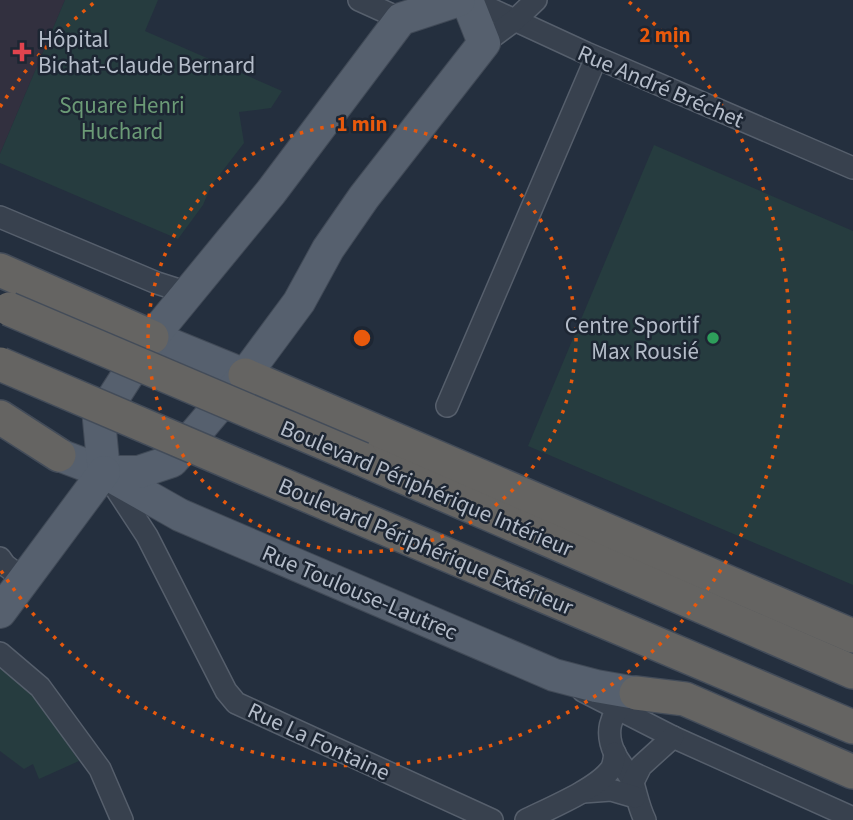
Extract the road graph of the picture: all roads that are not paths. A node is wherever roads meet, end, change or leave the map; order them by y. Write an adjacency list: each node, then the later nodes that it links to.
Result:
1 (359, 0): 5 (street)
2 (460, 0): 5 (main road)
3 (469, 0): 6 (street, Rue André Bréchet); 7 (main road)
4 (536, 0): 6 (street)
5 (401, 19): 12 (main road)
6 (515, 20): 7 (street); 8 (street, Rue André Bréchet)
7 (484, 43): 16 (main road)
8 (596, 58): 9 (street, Rue André Bréchet); 17 (street)
9 (853, 168)
10 (0, 217): 12 (street)
11 (0, 270): 14 (highway)
12 (187, 293): 14 (main road)
13 (0, 305): 27 (highway, Boulevard Périphérique Intérieur, bridge)
14 (152, 337): 16 (main road); 21 (main road)
15 (0, 365): 29 (highway, Boulevard Périphérique Extérieur, bridge)
16 (245, 375): 21 (main road); 25 (highway)
17 (447, 405)
18 (0, 417): 20 (highway)
19 (0, 433): 20 (street)
20 (59, 455): 21 (main road)
21 (104, 472): 23 (main road); 28 (main road, Rue Toulouse-Lautrec); 37 (street, Rue La Fontaine)
22 (0, 558): 23 (street)
23 (25, 580): 24 (main road)
24 (0, 612)
25 (853, 636)
26 (0, 653): 36 (street)
27 (853, 673)
28 (626, 701): 30 (street); 31 (street); 32 (highway)
29 (853, 727)
30 (673, 737): 33 (street); 35 (street)
31 (615, 753): 33 (street); 34 (street)
32 (853, 772)
33 (634, 789): 34 (street); 39 (street)
34 (581, 793): 38 (street)
35 (853, 818)
36 (122, 820)
37 (492, 820)
38 (526, 820)
39 (645, 820)

